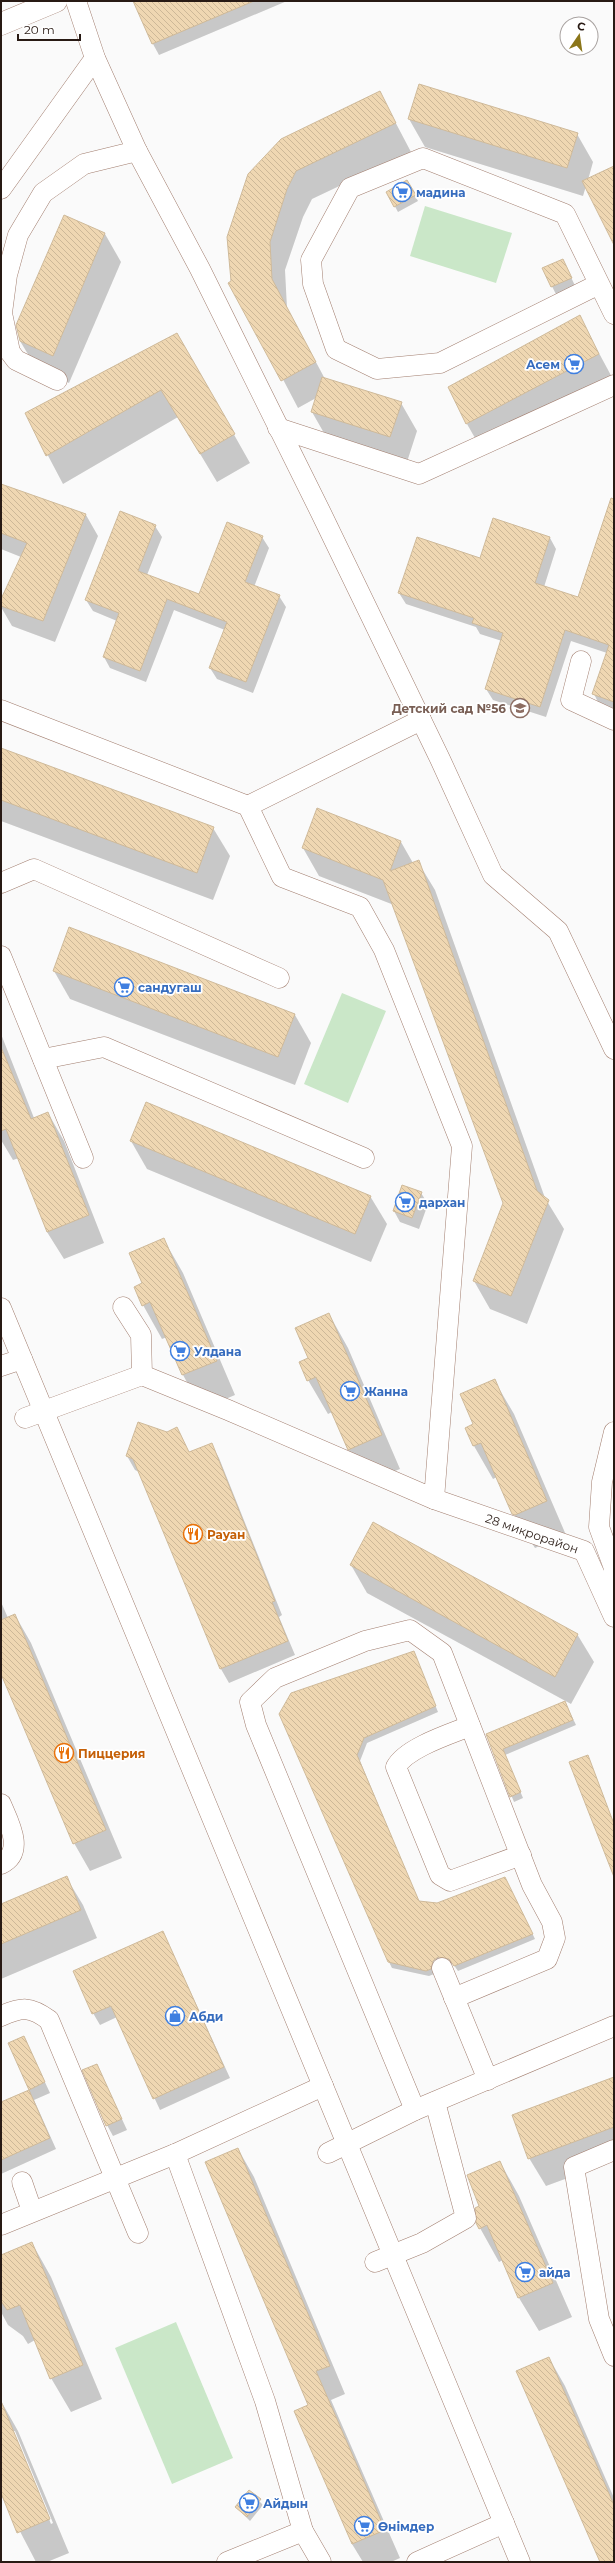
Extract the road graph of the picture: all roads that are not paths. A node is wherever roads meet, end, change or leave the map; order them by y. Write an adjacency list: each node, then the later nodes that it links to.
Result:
1 (56, 1): 3 (main road)
2 (76, 1): 4 (street)
3 (1, 24)
4 (95, 58): 5 (street); 6 (street)
5 (137, 151): 9 (street); 11 (street)
6 (1, 189)
7 (599, 284): 7 (street); 8 (street)
8 (614, 314)
9 (57, 380)
10 (614, 385): 11 (street)
11 (278, 428): 14 (street)
12 (581, 661): 15 (street)
13 (1, 710): 16 (street)
14 (421, 720): 16 (street); 20 (street)
15 (614, 720)
16 (248, 806): 32 (street)
17 (1, 883): 19 (street)
18 (1, 956): 21 (street)
19 (279, 978)
20 (614, 1049)
21 (43, 1059): 22 (street); 23 (street)
22 (83, 1158)
23 (364, 1158)
24 (123, 1306): 28 (street)
25 (1, 1308): 26 (street)
26 (22, 1359): 27 (street); 29 (street)
27 (1, 1366)
28 (142, 1375): 29 (street); 32 (street, 28 микрорайон)
29 (44, 1411): 30 (street); 43 (street)
30 (25, 1418)
31 (614, 1432): 33 (street)
32 (434, 1499): 33 (street, 28 микрорайон)
33 (612, 1613)
34 (470, 1726): 36 (street); 36 (street); 45 (street)
35 (1, 1804): 37 (street)
36 (521, 1855): 39 (street)
37 (1, 1864)
38 (442, 1968): 39 (street)
39 (454, 1998): 42 (street)
40 (1, 2016): 50 (street)
41 (614, 2026): 42 (street)
42 (488, 2080): 44 (street)
43 (323, 2086): 46 (street); 48 (street)
44 (435, 2102): 45 (street); 55 (street)
45 (415, 2110): 46 (street)
46 (348, 2145): 49 (street); 55 (street)
47 (614, 2150): 57 (street)
48 (175, 2154): 50 (street); 59 (street)
49 (328, 2154)
50 (115, 2178): 52 (street); 54 (street)
51 (22, 2182): 52 (street)
52 (32, 2211): 53 (street)
53 (1, 2225)
54 (138, 2233)
55 (393, 2254): 56 (street); 58 (street)
56 (375, 2262)
57 (614, 2356)
58 (504, 2523): 62 (street); 63 (street)
59 (303, 2531): 60 (street); 61 (street)
60 (228, 2562)
61 (321, 2562)
62 (417, 2562)
63 (520, 2562)

